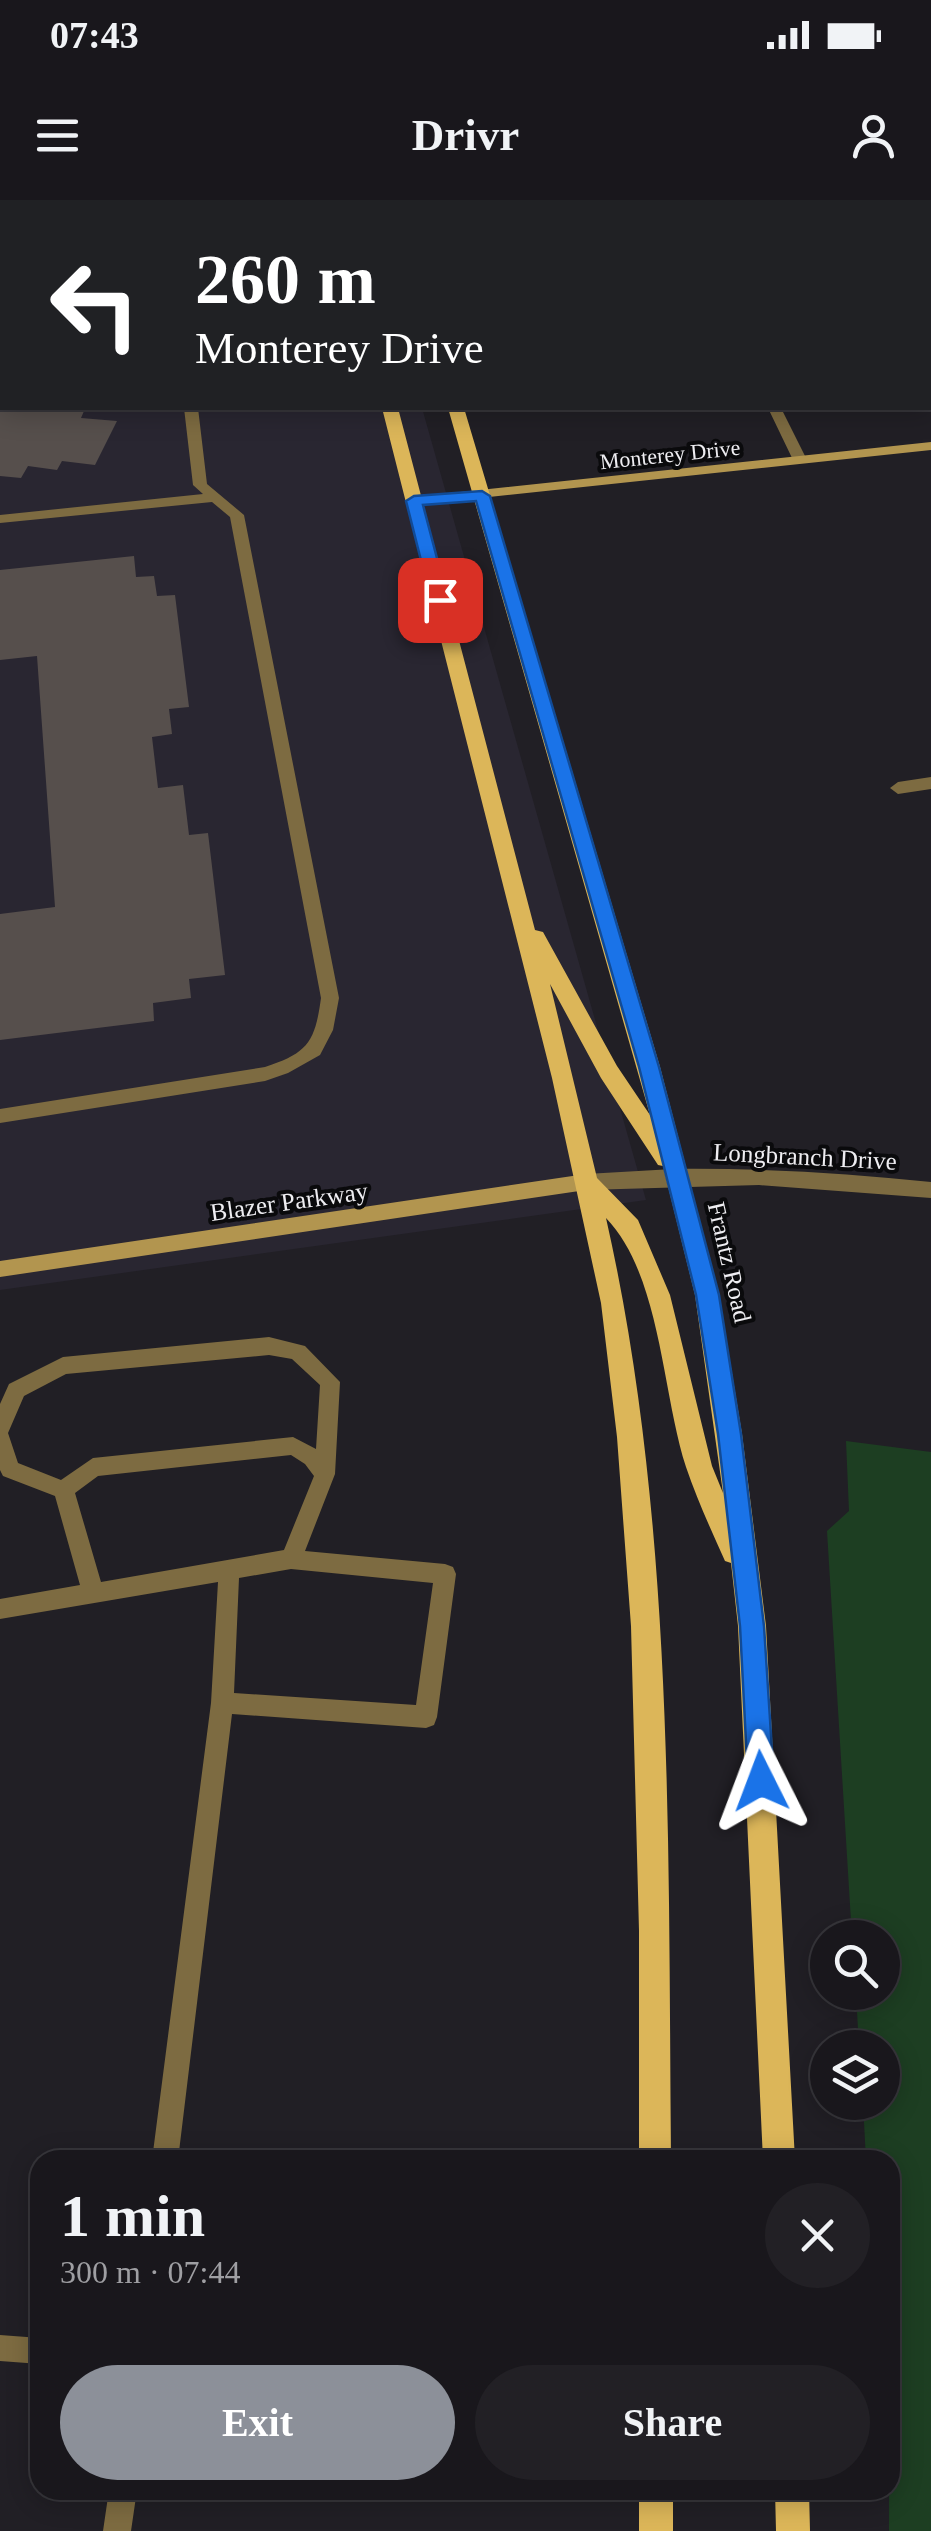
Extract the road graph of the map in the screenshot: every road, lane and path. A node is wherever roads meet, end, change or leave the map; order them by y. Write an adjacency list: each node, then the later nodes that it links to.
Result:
1 (152, 200): 2 (street)
2 (198, 200)
3 (191, 410): 10 (street)
4 (391, 410): 11 (main road)
5 (457, 410): 9 (main road, Frantz Road)
6 (775, 410): 8 (street)
7 (931, 446): 8 (street, Monterey Drive)
8 (800, 460): 9 (street, Monterey Drive)
9 (482, 496): 11 (street, Monterey Drive); 17 (main road, Frantz Road)
10 (216, 498): 12 (street); 16 (street)
11 (414, 501): 15 (main road)
12 (0, 519)
13 (931, 784): 14 (street)
14 (898, 788)
15 (518, 908): 17 (main road); 18 (main road)
16 (0, 1116)
17 (677, 1174): 18 (street, Longbranch Drive); 19 (street, Longbranch Drive); 27 (main road, Frantz Road)
18 (586, 1182): 20 (street, Blazer Parkway); 27 (main road); 32 (main road)
19 (931, 1190)
20 (0, 1270)
21 (0, 1428): 23 (street)
22 (0, 1439): 24 (street)
23 (325, 1474): 24 (street); 25 (street)
24 (64, 1490): 28 (street)
25 (291, 1559): 26 (street); 30 (street)
26 (230, 1570): 28 (street); 30 (street)
27 (746, 1584): 33 (main road, Frantz Road)
28 (93, 1593): 29 (street)
29 (0, 1610)
30 (222, 1703): 31 (street)
31 (166, 2150)
32 (655, 2150)
33 (779, 2150)
34 (0, 2348): 35 (street)
35 (30, 2350)
36 (122, 2500): 39 (street)
37 (656, 2500): 40 (main road)
38 (792, 2500): 41 (main road)
39 (117, 2531)
40 (656, 2531)
41 (793, 2531)

